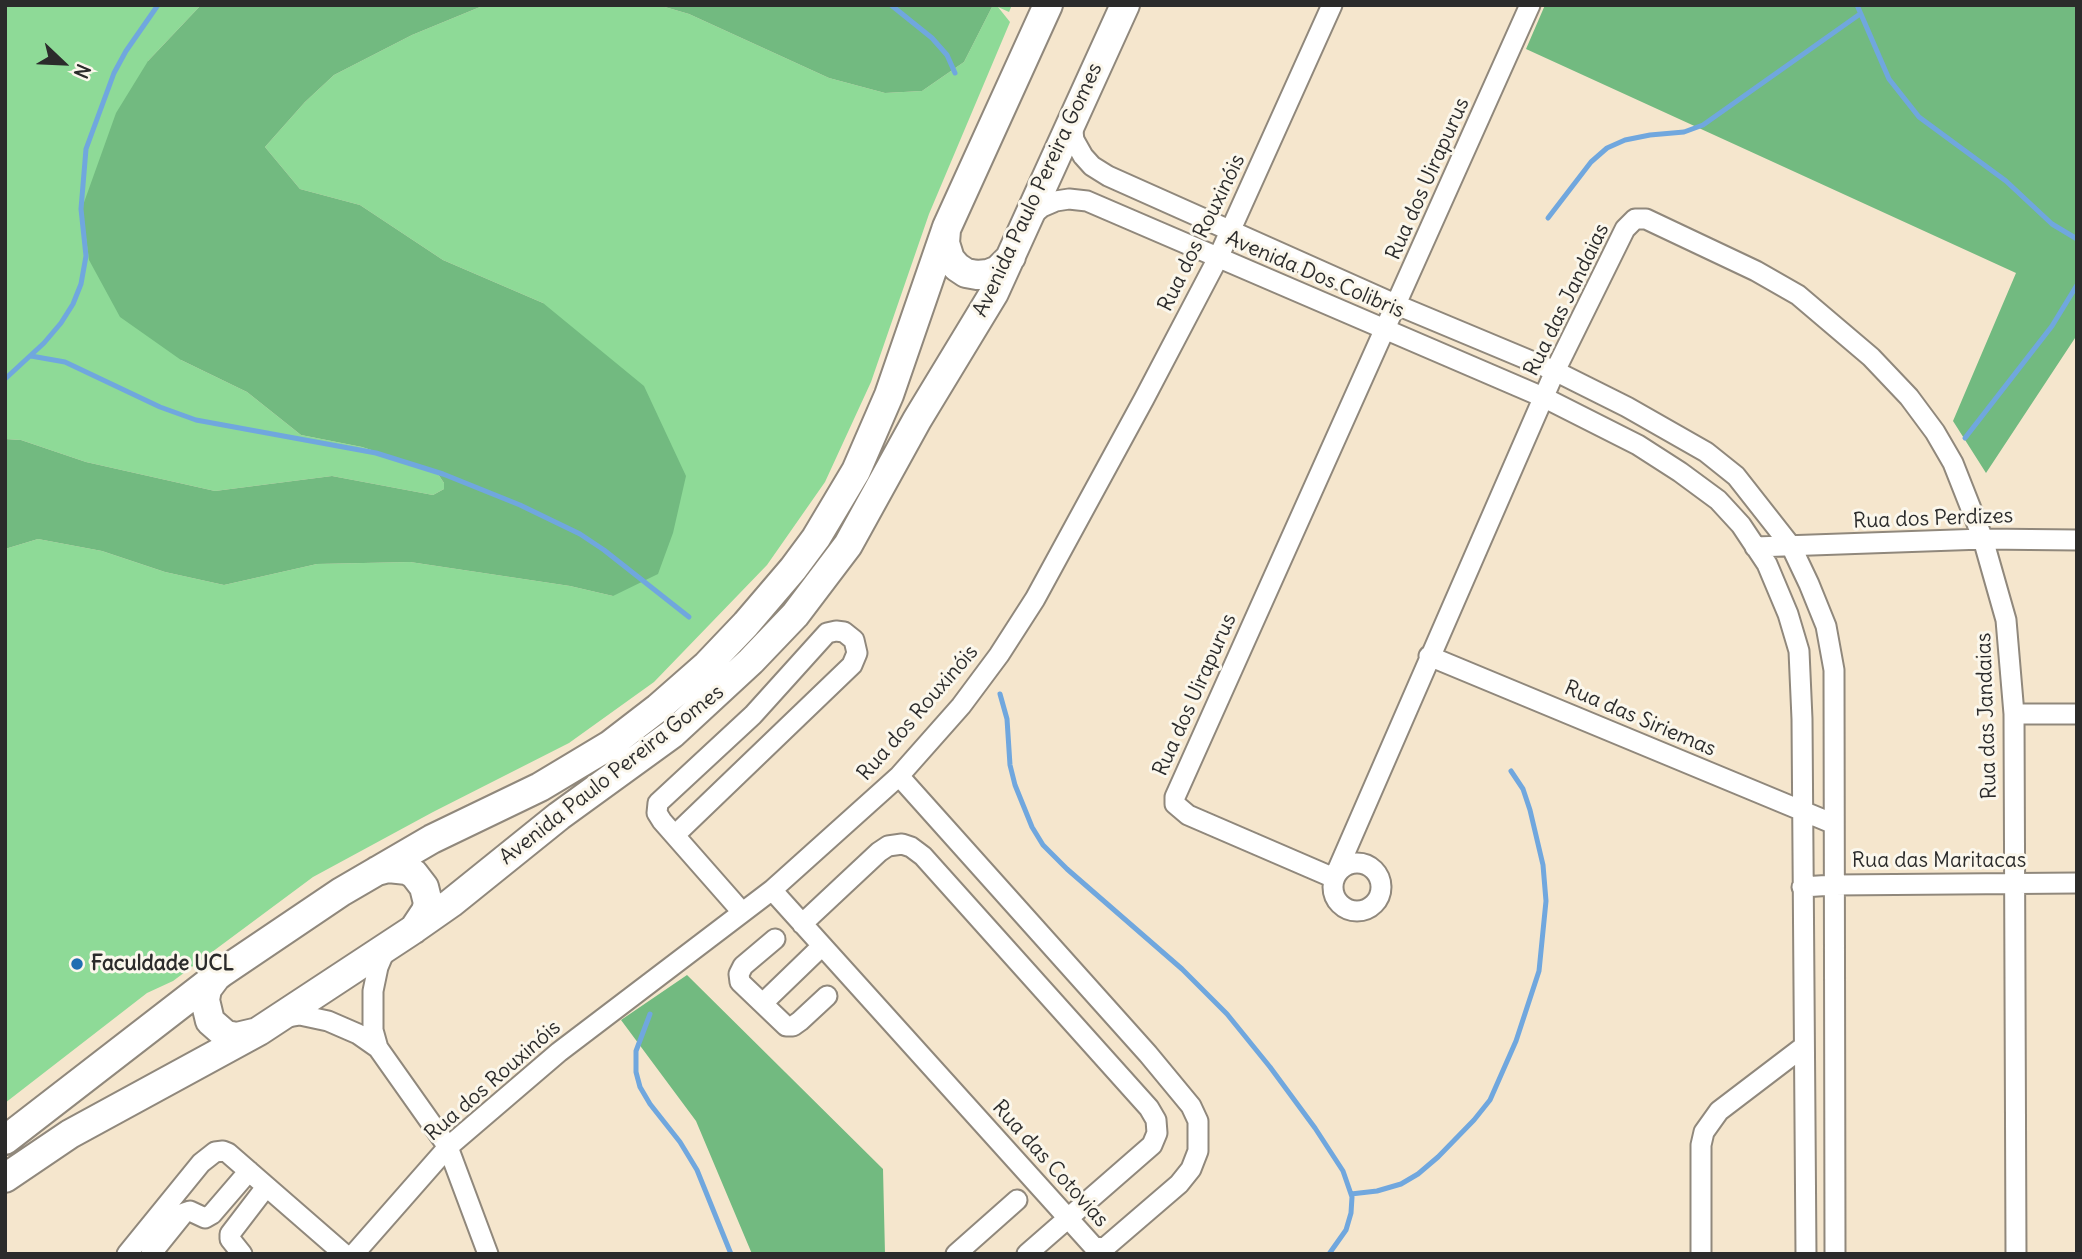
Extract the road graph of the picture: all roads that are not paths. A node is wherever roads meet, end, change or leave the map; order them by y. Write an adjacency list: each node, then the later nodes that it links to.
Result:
1 (1048, 5): 7 (main road, Avenida Paulo Pereira Gomes)
2 (1125, 5): 5 (main road, Avenida Paulo Pereira Gomes)
3 (1332, 5): 8 (street, Rua dos Rouxinóis)
4 (1530, 5): 11 (street, Rua dos Uirapurus)
5 (1072, 123): 6 (main road, Avenida Paulo Pereira Gomes); 8 (street, Avenida Dos Colibris)
6 (1029, 217): 9 (main road, Avenida Paulo Pereira Gomes); 10 (street, Avenida Dos Colibris)
7 (947, 227): 9 (main road); 26 (main road, Avenida Paulo Pereira Gomes)
8 (1230, 230): 10 (street, Rua dos Rouxinóis); 11 (street, Avenida Dos Colibris)
9 (1012, 255): 34 (main road, Avenida Paulo Pereira Gomes)
10 (1218, 258): 12 (street, Avenida Dos Colibris); 22 (street, Rua dos Rouxinóis)
11 (1397, 305): 12 (street, Rua dos Uirapurus); 13 (street, Avenida Dos Colibris)
12 (1385, 330): 14 (street, Avenida Dos Colibris); 19 (street, Rua dos Uirapurus)
13 (1555, 371): 14 (street, Rua das Jandaias); 15 (street, Rua das Jandaias); 17 (street, Avenida Dos Colibris)
14 (1545, 398): 18 (street, Avenida Dos Colibris); 19 (street, Rua dos Uirapurus)
15 (1983, 539): 16 (street, Rua dos Perdizes); 17 (street, Rua dos Perdizes); 20 (street, Rua das Jandaias)
16 (2077, 540)
17 (1790, 546): 18 (street, Rua dos Perdizes); 24 (street, Avenida Dos Colibris)
18 (1755, 547): 23 (street, Avenida Dos Colibris)
19 (1429, 656): 23 (street, Rua das Siriemas)
20 (2014, 714): 21 (street); 28 (street, Rua das Jandaias)
21 (2077, 714)
22 (899, 776): 31 (street, Rua dos Rouxinóis); 50 (street, Rua das Cotovias)
23 (1802, 811): 24 (street, Rua das Siriemas); 30 (street, Avenida Dos Colibris)
24 (1834, 824): 29 (street, Avenida Dos Colibris)
25 (675, 835): 25 (street); 32 (street)
26 (377, 871): 34 (main road); 38 (main road, Avenida Paulo Pereira Gomes)
27 (2077, 883): 28 (street, Rua das Maritacas)
28 (2013, 884): 29 (street, Rua das Maritacas); 62 (street, Rua das Jandaias)
29 (1834, 885): 30 (street, Rua das Maritacas); 61 (street, Avenida Dos Colibris)
30 (1802, 887): 42 (street, Avenida Dos Colibris)
31 (772, 890): 32 (street, Rua dos Rouxinóis); 33 (street, Rua das Cotovias)
32 (742, 912): 45 (street, Rua dos Rouxinóis)
33 (802, 924): 36 (street, Rua das Cotovias); 50 (street)
34 (411, 932): 37 (main road, Avenida Paulo Pereira Gomes)
35 (775, 939): 40 (street)
36 (822, 946): 40 (street); 50 (street, Rua das Cotovias)
37 (386, 948): 41 (main road, Avenida Paulo Pereira Gomes); 43 (street)
38 (221, 973): 41 (main road); 44 (main road, Avenida Paulo Pereira Gomes)
39 (827, 996): 40 (street)
40 (763, 1003)
41 (270, 1025): 43 (street); 47 (main road, Avenida Paulo Pereira Gomes)
42 (1803, 1047): 59 (street); 60 (street, Avenida Dos Colibris)
43 (377, 1048): 45 (street)
44 (5, 1140)
45 (448, 1147): 55 (street, Rua dos Rouxinóis); 56 (street)
46 (248, 1171): 48 (street); 51 (street); 52 (street)
47 (5, 1178)
48 (266, 1187): 53 (street); 54 (street)
49 (1017, 1200): 57 (street)
50 (1067, 1218): 58 (street)
51 (127, 1254)
52 (151, 1254)
53 (242, 1254)
54 (344, 1254)
55 (354, 1254)
56 (488, 1254)
57 (956, 1254)
58 (1027, 1254)
59 (1701, 1254)
60 (1806, 1254)
61 (1835, 1254)
62 (2015, 1254)

